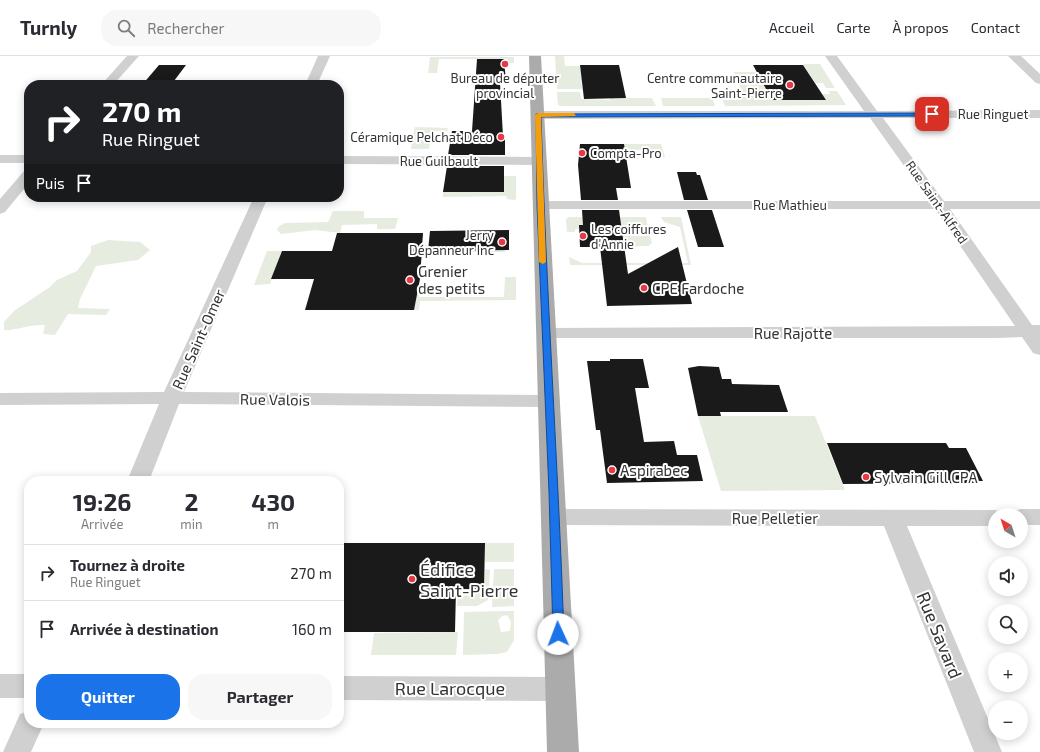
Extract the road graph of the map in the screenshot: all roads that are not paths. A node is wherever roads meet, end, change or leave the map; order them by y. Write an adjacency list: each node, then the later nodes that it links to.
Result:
1 (133, 56): 6 (street)
2 (324, 56): 7 (street)
3 (535, 56): 11 (main road)
4 (830, 56): 9 (street, Rue Saint-Alfred)
5 (1014, 56): 8 (street)
6 (111, 80)
7 (313, 80)
8 (1040, 80)
9 (874, 114): 10 (street, Rue Ringuet); 11 (street, Rue Ringuet); 20 (street, Rue Saint-Alfred)
10 (1040, 114)
11 (538, 115): 15 (main road)
12 (0, 159): 13 (street)
13 (24, 159)
14 (344, 160): 15 (street, Rue Guilbault)
15 (540, 160): 18 (main road)
16 (24, 180): 21 (street)
17 (259, 202): 25 (street, Rue Saint-Omer)
18 (540, 205): 20 (street, Rue Mathieu); 23 (main road)
19 (1040, 205): 20 (street, Rue Mathieu)
20 (940, 206): 22 (street, Rue Saint-Alfred)
21 (0, 209)
22 (1034, 331): 23 (street, Rue Rajotte); 24 (street, Rue Saint-Alfred)
23 (546, 333): 27 (main road)
24 (1040, 349)
25 (173, 398): 26 (street, Rue Valois); 27 (street, Rue Valois); 28 (street, Rue Saint-Omer)
26 (0, 399)
27 (550, 401): 30 (main road)
28 (140, 476)
29 (1040, 517): 33 (street)
30 (555, 518): 31 (street, Rue Pelletier); 37 (main road)
31 (892, 518): 32 (street, Rue Pelletier); 41 (street, Rue Savard)
32 (988, 518)
33 (1028, 518)
34 (0, 686): 35 (street)
35 (24, 686)
36 (344, 688): 37 (street, Rue Larocque)
37 (561, 689): 40 (main road)
38 (28, 728): 39 (street)
39 (17, 752)
40 (563, 752)
41 (988, 752)

